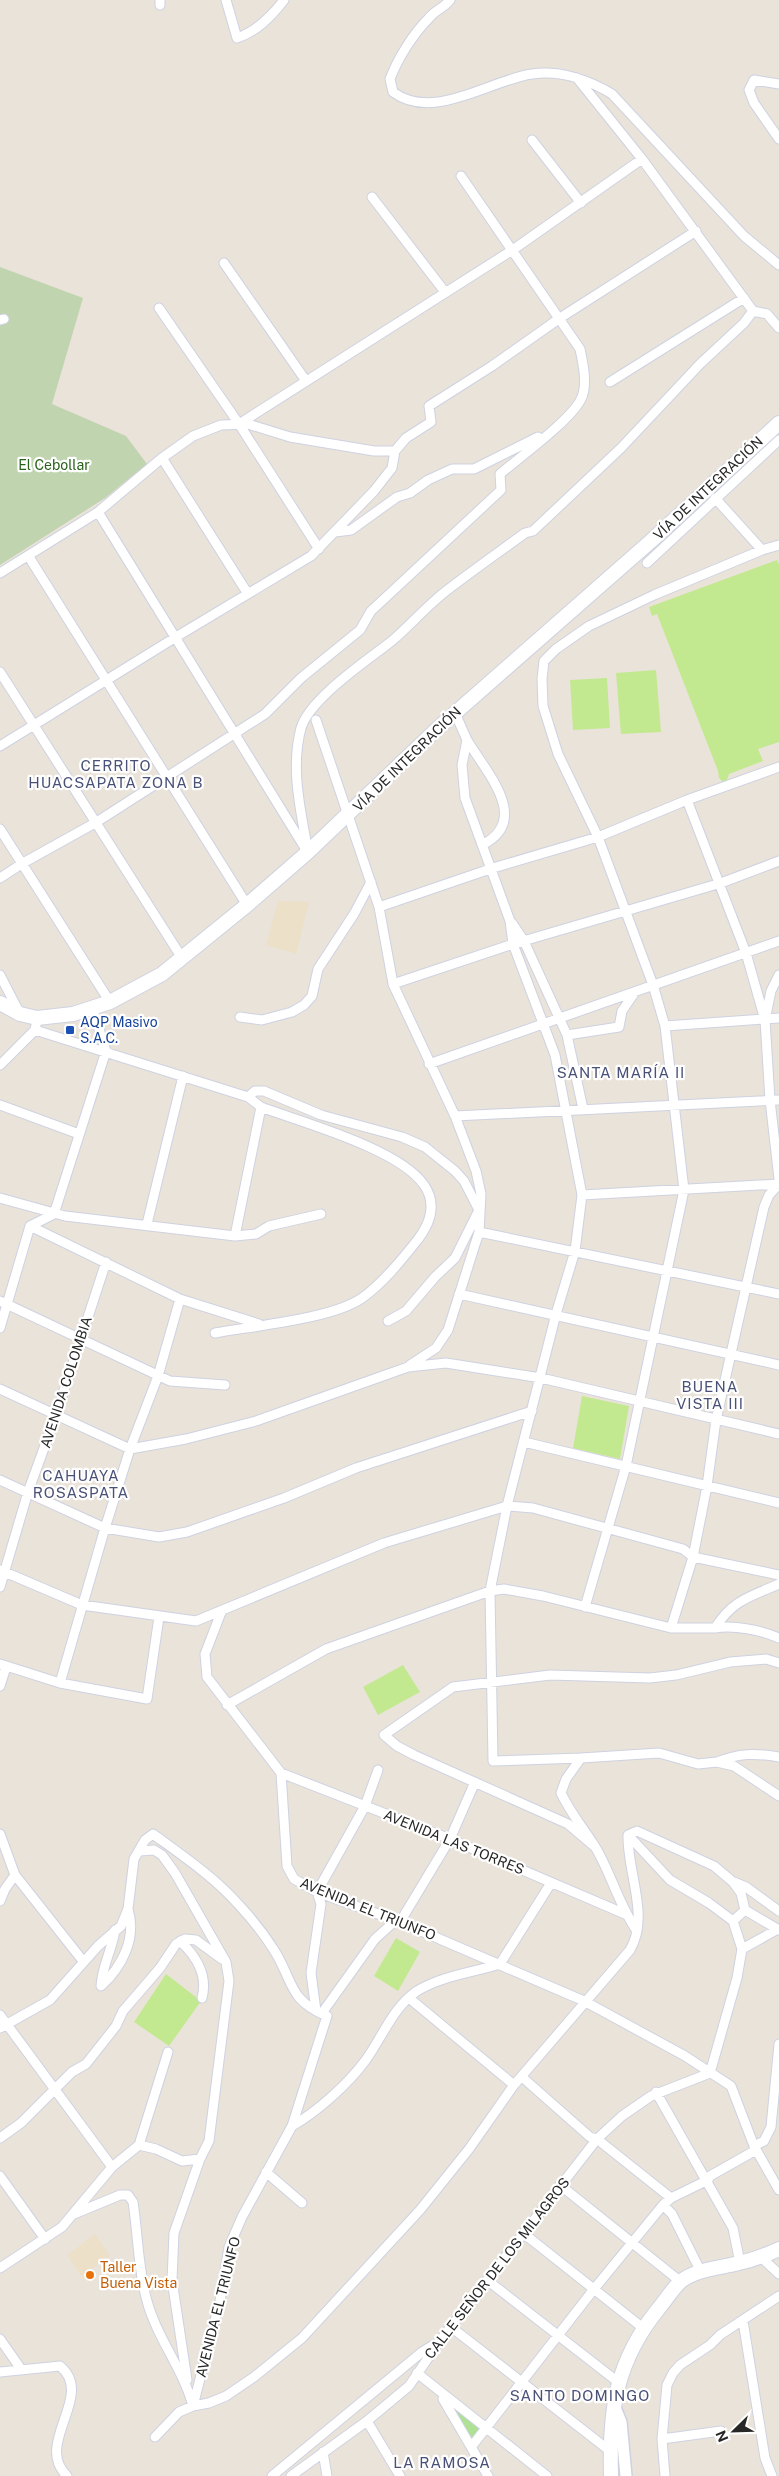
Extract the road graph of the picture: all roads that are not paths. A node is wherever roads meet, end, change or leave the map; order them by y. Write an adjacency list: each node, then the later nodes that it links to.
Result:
1 (226, 0): 2 (street)
2 (284, 0)
3 (450, 0): 4 (street)
4 (577, 78): 8 (street); 15 (street)
5 (779, 84): 6 (street)
6 (779, 139)
7 (532, 140): 11 (street)
8 (642, 159): 11 (street); 12 (street)
9 (461, 176): 13 (street)
10 (372, 197): 16 (street)
11 (581, 203): 13 (street)
12 (696, 231): 17 (street); 20 (street)
13 (514, 250): 16 (street); 20 (street)
14 (224, 263): 22 (street)
15 (779, 265)
16 (445, 292): 22 (street)
17 (744, 298): 19 (street); 23 (street)
18 (159, 308): 25 (street)
19 (753, 311): 21 (street); 57 (street)
20 (560, 318): 26 (street); 28 (street)
21 (779, 328)
22 (306, 381): 25 (street)
23 (610, 382)
24 (779, 423): 43 (main road, VÍA DE INTEGRACIÓN)
25 (239, 424): 28 (street); 29 (street); 34 (street)
26 (551, 431): 32 (street); 46 (street)
27 (778, 444): 30 (street)
28 (394, 451): 32 (street)
29 (162, 458): 31 (street); 39 (street)
30 (715, 498): 35 (street); 37 (street)
31 (98, 512): 36 (street); 40 (street)
32 (335, 532): 34 (street)
33 (779, 545): 35 (street)
34 (319, 549): 39 (street)
35 (762, 550): 55 (street)
36 (29, 556): 38 (street); 42 (street)
37 (647, 563)
38 (0, 573)
39 (248, 594): 40 (street)
40 (176, 637): 42 (street); 46 (street)
41 (0, 672): 45 (street)
42 (108, 680): 45 (street); 50 (street)
43 (455, 713): 47 (street); 52 (main road, VÍA DE INTEGRACIÓN)
44 (316, 720): 52 (street)
45 (35, 726): 48 (street); 53 (street)
46 (235, 732): 50 (street); 57 (street)
47 (466, 740): 56 (street); 56 (street)
48 (0, 746)
49 (779, 767): 51 (street)
50 (168, 776): 53 (street); 64 (street)
51 (687, 800): 55 (street); 63 (street)
52 (349, 814): 57 (main road, VÍA DE INTEGRACIÓN); 62 (street)
53 (95, 822): 59 (street); 72 (street)
54 (0, 829): 59 (street)
55 (598, 837): 60 (street); 66 (street)
56 (482, 845): 60 (street)
57 (308, 852): 64 (main road, VÍA DE INTEGRACIÓN)
58 (779, 861): 63 (street)
59 (22, 863): 61 (street); 78 (street)
60 (490, 869): 65 (street); 67 (street)
61 (0, 878)
62 (371, 882): 65 (street); 82 (street)
63 (721, 883): 66 (street); 71 (street)
64 (247, 905): 72 (main road, VÍA DE INTEGRACIÓN)
65 (380, 907): 75 (street)
66 (624, 912): 68 (street); 76 (street)
67 (510, 921): 68 (street); 70 (street)
68 (524, 941): 70 (street); 83 (street)
69 (779, 942): 71 (street)
70 (513, 944): 75 (street); 86 (street)
71 (746, 953): 76 (street); 85 (street)
72 (182, 958): 78 (main road, VÍA DE INTEGRACIÓN)
73 (0, 975): 81 (street)
74 (779, 975): 85 (street)
75 (393, 984): 92 (street)
76 (653, 985): 77 (street); 88 (street)
77 (635, 991): 83 (street); 89 (street)
78 (110, 1002): 80 (main road, VÍA DE INTEGRACIÓN)
79 (0, 1003): 81 (main road, VÍA DE INTEGRACIÓN)
80 (93, 1010): 87 (main road, VÍA DE INTEGRACIÓN); 90 (street)
81 (20, 1014): 87 (main road, VÍA DE INTEGRACIÓN)
82 (240, 1017)
83 (560, 1018): 86 (street); 89 (street)
84 (779, 1018): 85 (street)
85 (765, 1020): 88 (street); 95 (street)
86 (543, 1023): 92 (street); 100 (street)
87 (36, 1024): 90 (street); 91 (street)
88 (665, 1026): 97 (street)
89 (567, 1035): 99 (street)
90 (106, 1051): 93 (street); 102 (street)
91 (0, 1064)
92 (429, 1064): 101 (street)
93 (183, 1076): 94 (street); 111 (street)
94 (248, 1096): 98 (street); 108 (street)
95 (775, 1100): 97 (street); 103 (street)
96 (0, 1105): 102 (street)
97 (674, 1105): 99 (street); 105 (street)
98 (261, 1107): 114 (street); 125 (street)
99 (582, 1109): 100 (street)
100 (565, 1110): 101 (street); 106 (street)
101 (455, 1116): 108 (street)
102 (79, 1134): 109 (street)
103 (779, 1179)
104 (779, 1184): 105 (street); 118 (street)
105 (684, 1190): 106 (street); 117 (street)
106 (582, 1195): 115 (street)
107 (0, 1198): 109 (street)
108 (479, 1210): 113 (street); 124 (street)
109 (54, 1214): 111 (street); 112 (street)
110 (320, 1214): 114 (street)
111 (147, 1224): 114 (street)
112 (30, 1226): 116 (street); 122 (street)
113 (479, 1232): 115 (street); 119 (street)
114 (234, 1236)
115 (575, 1251): 117 (street); 123 (street)
116 (106, 1262): 121 (street); 129 (street, AVENIDA COLOMBIA)
117 (668, 1271): 118 (street); 128 (street)
118 (747, 1287): 120 (street); 130 (street)
119 (459, 1294): 123 (street); 132 (street)
120 (779, 1294)
121 (180, 1300): 125 (street); 133 (street)
122 (4, 1303): 126 (street); 129 (street)
123 (556, 1314): 128 (street); 134 (street)
124 (388, 1321)
125 (261, 1325): 127 (street)
126 (0, 1328)
127 (215, 1333)
128 (653, 1335): 130 (street); 137 (street)
129 (81, 1338): 133 (street); 139 (street, AVENIDA COLOMBIA)
130 (730, 1353): 131 (street); 140 (street)
131 (779, 1365)
132 (408, 1367): 134 (street); 143 (street)
133 (158, 1376): 135 (street); 143 (street)
134 (540, 1378): 137 (street); 138 (street)
135 (225, 1385)
136 (0, 1389): 139 (street)
137 (640, 1401): 140 (street); 144 (street)
138 (532, 1411): 142 (street); 150 (street)
139 (56, 1415): 143 (street); 147 (street, AVENIDA COLOMBIA)
140 (716, 1420): 141 (street); 146 (street)
141 (779, 1434)
142 (524, 1442): 144 (street); 149 (street)
143 (130, 1449): 150 (street)
144 (626, 1466): 146 (street); 151 (street)
145 (0, 1480): 147 (street)
146 (707, 1486): 148 (street); 152 (street)
147 (28, 1492): 150 (street); 153 (street, AVENIDA COLOMBIA)
148 (779, 1503)
149 (508, 1506): 151 (street); 157 (street); 160 (street)
150 (105, 1528): 158 (street)
151 (608, 1529): 152 (street); 159 (street)
152 (693, 1557): 154 (street); 162 (street)
153 (2, 1572): 156 (street, AVENIDA COLOMBIA); 158 (street)
154 (779, 1574)
155 (779, 1584): 163 (street)
156 (0, 1587)
157 (490, 1591): 159 (street); 167 (street); 170 (street)
158 (82, 1605): 161 (street); 168 (street)
159 (586, 1607): 162 (street)
160 (222, 1610): 161 (street); 170 (street)
161 (159, 1618): 168 (street)
162 (671, 1628): 163 (street)
163 (715, 1628): 164 (street)
164 (779, 1638)
165 (779, 1663): 167 (street)
166 (3, 1665): 168 (street); 169 (street)
167 (493, 1682): 172 (street); 176 (street)
168 (60, 1683)
169 (0, 1686)
170 (227, 1705): 175 (street)
171 (779, 1757): 173 (street)
172 (581, 1758): 173 (street); 182 (street)
173 (717, 1762): 177 (street)
174 (378, 1770): 178 (street)
175 (281, 1773): 178 (street, AVENIDA LAS TORRES); 187 (street, AVENIDA EL TRIUNFO)
176 (475, 1782): 181 (street); 182 (street)
177 (779, 1796)
178 (365, 1806): 181 (street, AVENIDA LAS TORRES); 187 (street)
179 (0, 1834): 184 (street)
180 (628, 1835): 185 (street); 194 (street); 197 (street)
181 (450, 1839): 186 (street, AVENIDA LAS TORRES); 193 (street)
182 (594, 1846): 192 (street)
183 (140, 1851): 189 (street); 201 (street); 206 (street)
184 (15, 1875): 188 (street); 200 (street)
185 (733, 1882): 190 (street); 191 (street)
186 (551, 1883): 192 (street, AVENIDA LAS TORRES); 202 (street)
187 (317, 1892): 193 (street, AVENIDA EL TRIUNFO); 206 (street)
188 (0, 1901)
189 (128, 1909): 195 (street); 195 (street)
190 (745, 1910): 194 (street); 196 (street)
191 (779, 1911)
192 (625, 1914): 197 (street)
193 (398, 1921): 202 (street, AVENIDA EL TRIUNFO); 206 (street)
194 (733, 1921): 199 (street)
195 (115, 1930): 200 (street)
196 (779, 1930): 199 (street)
197 (637, 1931): 205 (street)
198 (180, 1941): 201 (street); 203 (street); 214 (street)
199 (742, 1949): 211 (street)
200 (84, 1961): 208 (street)
201 (226, 1962): 222 (street)
202 (500, 1964): 204 (street); 205 (street, AVENIDA EL TRIUNFO)
203 (202, 1998)
204 (409, 1998): 213 (street); 217 (street)
205 (584, 2001): 211 (street, AVENIDA EL TRIUNFO); 212 (street)
206 (322, 2013): 217 (street, AVENIDA EL TRIUNFO)
207 (0, 2015): 208 (street)
208 (3, 2026): 214 (street)
209 (779, 2044): 216 (street)
210 (168, 2052): 220 (street)
211 (710, 2073): 215 (street, CALLE SEÑOR DE LOS MILAGROS); 221 (street, AVENIDA EL TRIUNFO)
212 (522, 2077): 213 (street); 219 (street)
213 (514, 2085): 260 (street)
214 (54, 2090): 218 (street); 223 (street)
215 (656, 2092): 219 (street, CALLE SEÑOR DE LOS MILAGROS); 226 (street)
216 (777, 2094): 221 (street)
217 (292, 2126): 224 (street, AVENIDA EL TRIUNFO)
218 (0, 2138)
219 (598, 2139): 227 (street, CALLE SEÑOR DE LOS MILAGROS); 229 (street)
220 (139, 2145): 222 (street); 223 (street)
221 (755, 2148): 226 (street); 228 (street, AVENIDA EL TRIUNFO)
222 (200, 2159): 258 (street)
223 (112, 2167): 232 (street)
224 (266, 2172): 230 (street); 260 (street, AVENIDA EL TRIUNFO)
225 (0, 2176): 234 (street)
226 (708, 2180): 229 (street); 238 (street)
227 (560, 2185): 233 (street, CALLE SEÑOR DE LOS MILAGROS); 235 (street)
228 (779, 2190)
229 (670, 2198): 231 (street)
230 (302, 2203)
231 (663, 2205): 235 (street); 240 (street)
232 (74, 2214): 234 (street); 258 (street)
233 (523, 2233): 242 (street, CALLE SEÑOR DE LOS MILAGROS); 244 (street)
234 (45, 2239): 239 (street)
235 (631, 2243): 243 (street); 244 (street)
236 (779, 2249): 237 (main road)
237 (761, 2257): 238 (main road); 241 (street)
238 (740, 2263): 240 (main road)
239 (0, 2268)
240 (701, 2272): 243 (main road)
241 (779, 2274)
242 (487, 2280): 247 (street, CALLE SEÑOR DE LOS MILAGROS); 249 (street)
243 (681, 2282): 248 (main road)
244 (594, 2289): 248 (street); 249 (street)
245 (779, 2296): 246 (street)
246 (743, 2321): 265 (street); 269 (street)
247 (451, 2327): 251 (street, CALLE SEÑOR DE LOS MILAGROS); 257 (street)
248 (643, 2328): 256 (main road)
249 (559, 2336): 256 (street); 257 (street)
250 (0, 2339): 252 (street)
251 (439, 2342): 254 (street, CALLE SEÑOR DE LOS MILAGROS); 271 (street)
252 (21, 2369): 253 (street); 270 (street)
253 (0, 2372)
254 (417, 2373): 255 (street); 261 (street, CALLE SEÑOR DE LOS MILAGROS)
255 (426, 2381): 262 (street); 266 (street)
256 (618, 2382): 259 (main road)
257 (523, 2383): 262 (street); 267 (street)
258 (188, 2388): 260 (street)
259 (614, 2403): 267 (main road); 278 (street)
260 (192, 2406): 264 (street)
261 (367, 2421): 268 (street, CALLE SEÑOR DE LOS MILAGROS); 274 (street)
262 (487, 2429): 266 (street); 276 (street)
263 (721, 2432): 265 (street)
264 (155, 2437)
265 (662, 2439): 279 (street)
266 (472, 2446): 275 (street)
267 (610, 2451): 277 (main road)
268 (323, 2452): 272 (street, CALLE SEÑOR DE LOS MILAGROS); 273 (street)
269 (765, 2458): 280 (street); 281 (street)
270 (66, 2476)
271 (272, 2476)
272 (291, 2476)
273 (327, 2476)
274 (400, 2476)
275 (488, 2476)
276 (546, 2476)
277 (611, 2476)
278 (626, 2476)
279 (665, 2476)
280 (764, 2476)
281 (772, 2476)

